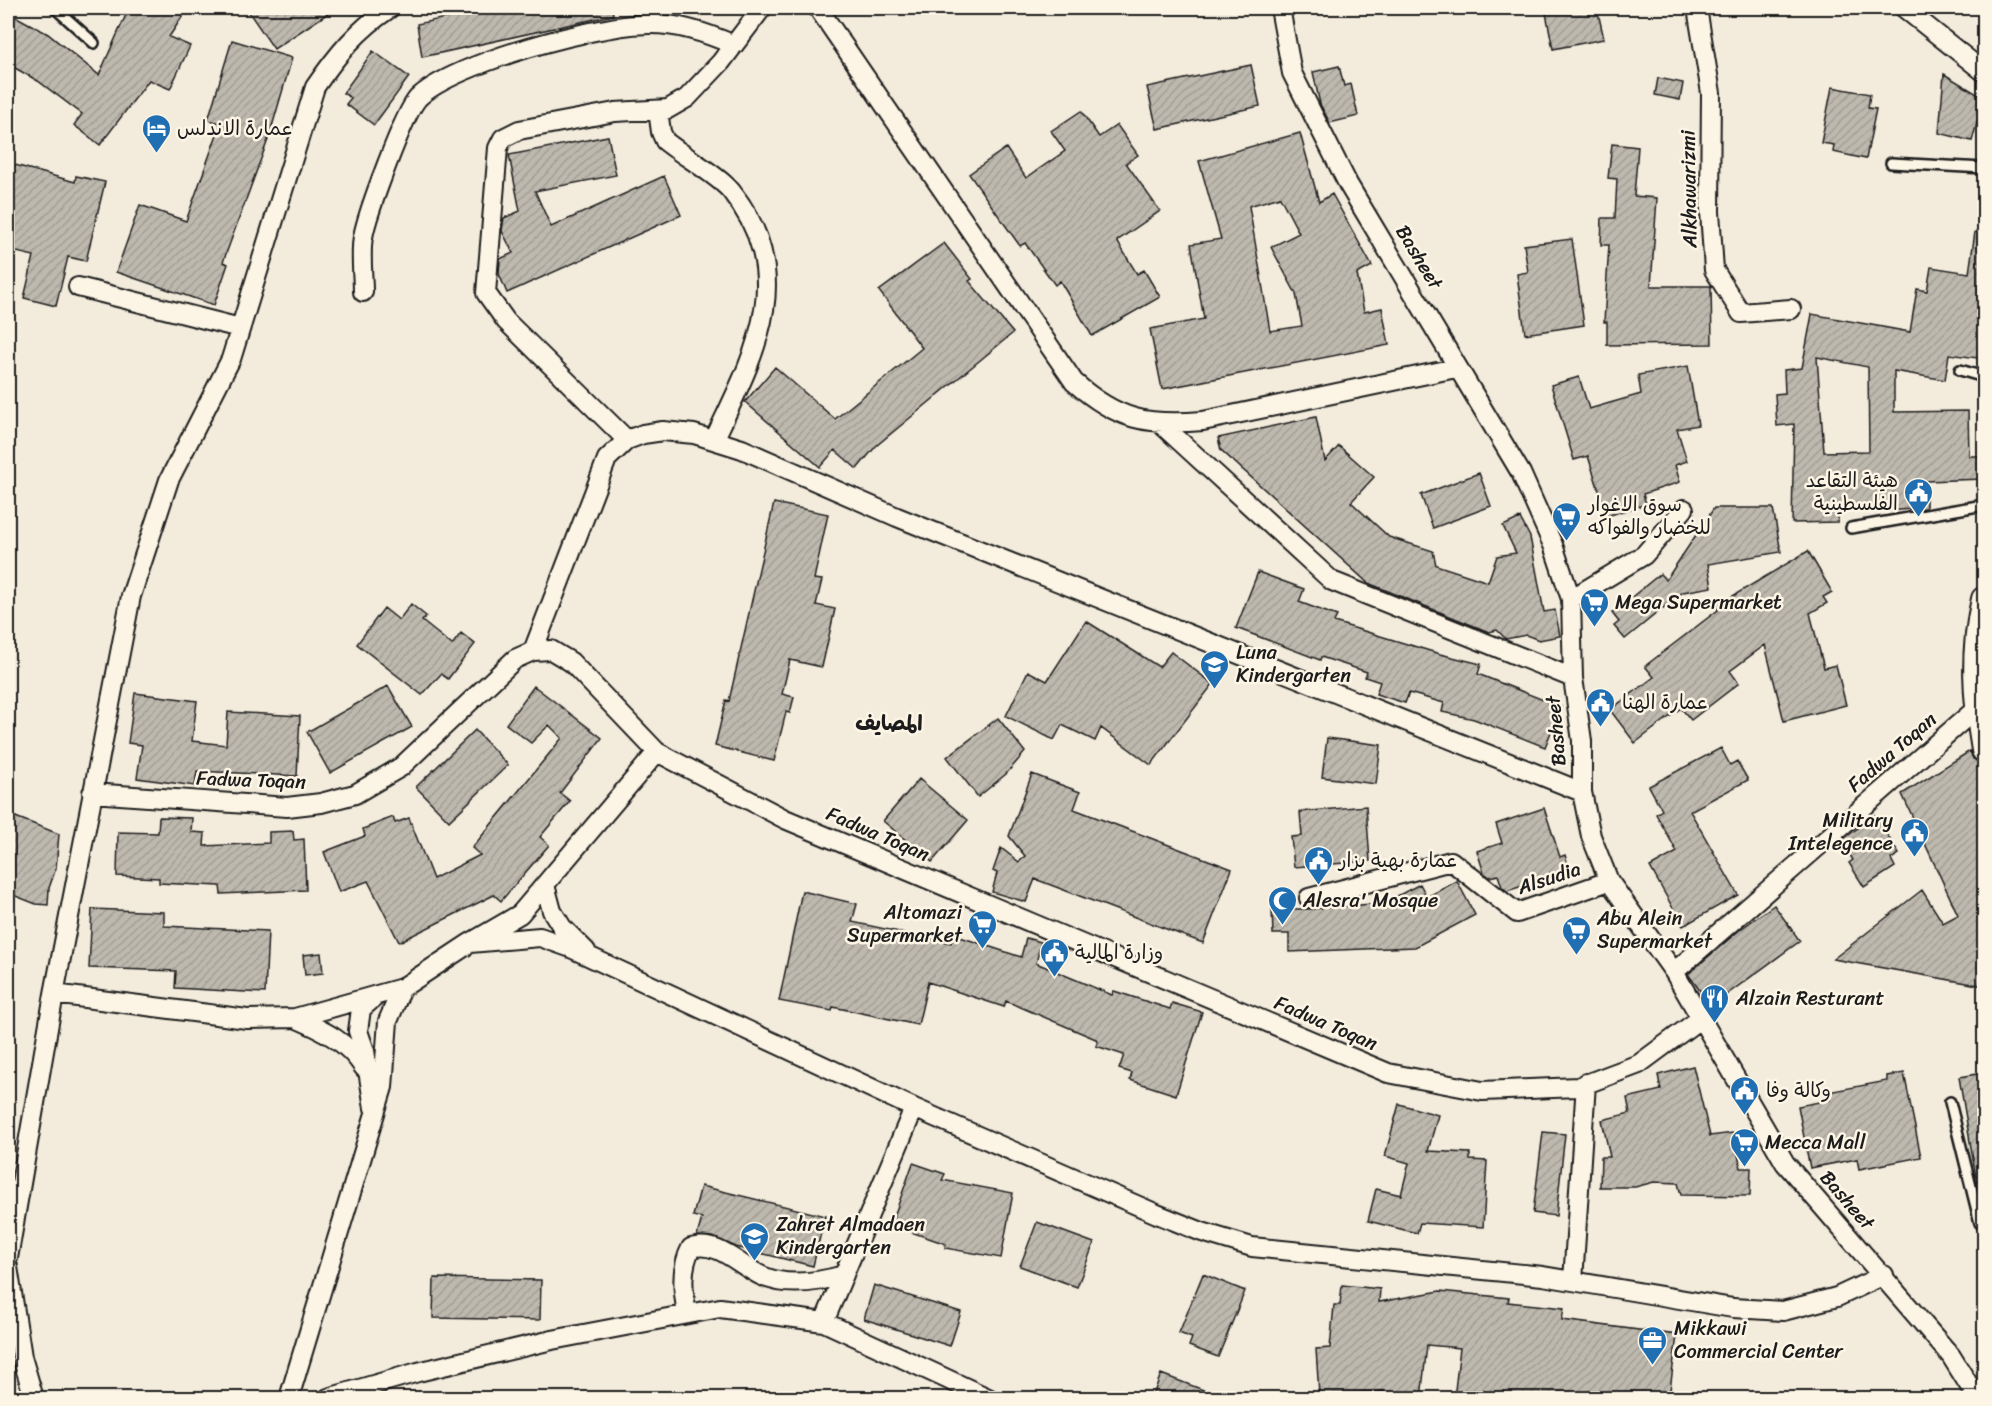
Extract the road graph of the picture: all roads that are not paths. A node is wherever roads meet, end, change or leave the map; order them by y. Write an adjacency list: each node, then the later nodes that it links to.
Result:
1 (55, 8): 8 (lane)
2 (390, 8): 17 (street)
3 (762, 8): 9 (street)
4 (818, 8): 21 (street)
5 (1280, 8): 18 (street, Basheet)
6 (1696, 8): 16 (street, Alkhawarizmi)
7 (1904, 8): 10 (street)
8 (94, 43)
9 (734, 45): 11 (street); 15 (street)
10 (1984, 72)
11 (658, 110): 22 (street); 23 (street)
12 (1891, 163): 13 (lane)
13 (1984, 168)
14 (78, 287): 17 (street)
15 (363, 292)
16 (1791, 309)
17 (240, 328): 35 (street)
18 (1456, 368): 21 (street); 27 (street, Basheet)
19 (1960, 370): 20 (lane)
20 (1984, 377)
21 (1160, 423): 30 (street)
22 (627, 440): 23 (street); 29 (street)
23 (714, 440): 34 (street)
24 (1984, 506): 26 (lane)
25 (1684, 509): 27 (street)
26 (1851, 528)
27 (1571, 599): 30 (street, Basheet)
28 (1984, 599): 31 (main road)
29 (533, 651): 33 (street, Fadwa Toqan); 35 (street, Fadwa Toqan)
30 (1573, 678): 34 (street, Basheet)
31 (1977, 708): 32 (main road); 41 (street, Fadwa Toqan)
32 (1984, 750)
33 (657, 752): 37 (street); 48 (street, Fadwa Toqan)
34 (1582, 792): 36 (street, Basheet)
35 (92, 793): 43 (street)
36 (1609, 881): 38 (street, Alsudia); 41 (street, Basheet)
37 (545, 885): 39 (street); 40 (street)
38 (1309, 898)
39 (470, 942): 40 (street); 42 (street)
40 (593, 959): 50 (street)
41 (1674, 972): 46 (street, Basheet)
42 (402, 988): 44 (street); 51 (street)
43 (54, 994): 45 (street); 53 (street)
44 (378, 995): 45 (street); 47 (street)
45 (295, 1018): 47 (street)
46 (1701, 1018): 48 (street, Fadwa Toqan); 56 (street, Basheet)
47 (366, 1070): 51 (street)
48 (1586, 1083): 57 (street)
49 (1950, 1102): 52 (lane)
50 (914, 1108): 55 (street); 57 (street)
51 (375, 1110): 61 (street)
52 (1984, 1222)
53 (8, 1258)
54 (8, 1267): 60 (street)
55 (844, 1275): 58 (street); 59 (street)
56 (1884, 1275): 57 (street); 64 (street, Basheet)
57 (1573, 1281)
58 (687, 1314): 59 (street); 62 (street)
59 (824, 1323): 63 (street)
60 (34, 1398)
61 (289, 1398)
62 (328, 1398)
63 (988, 1398)
64 (1977, 1398)

